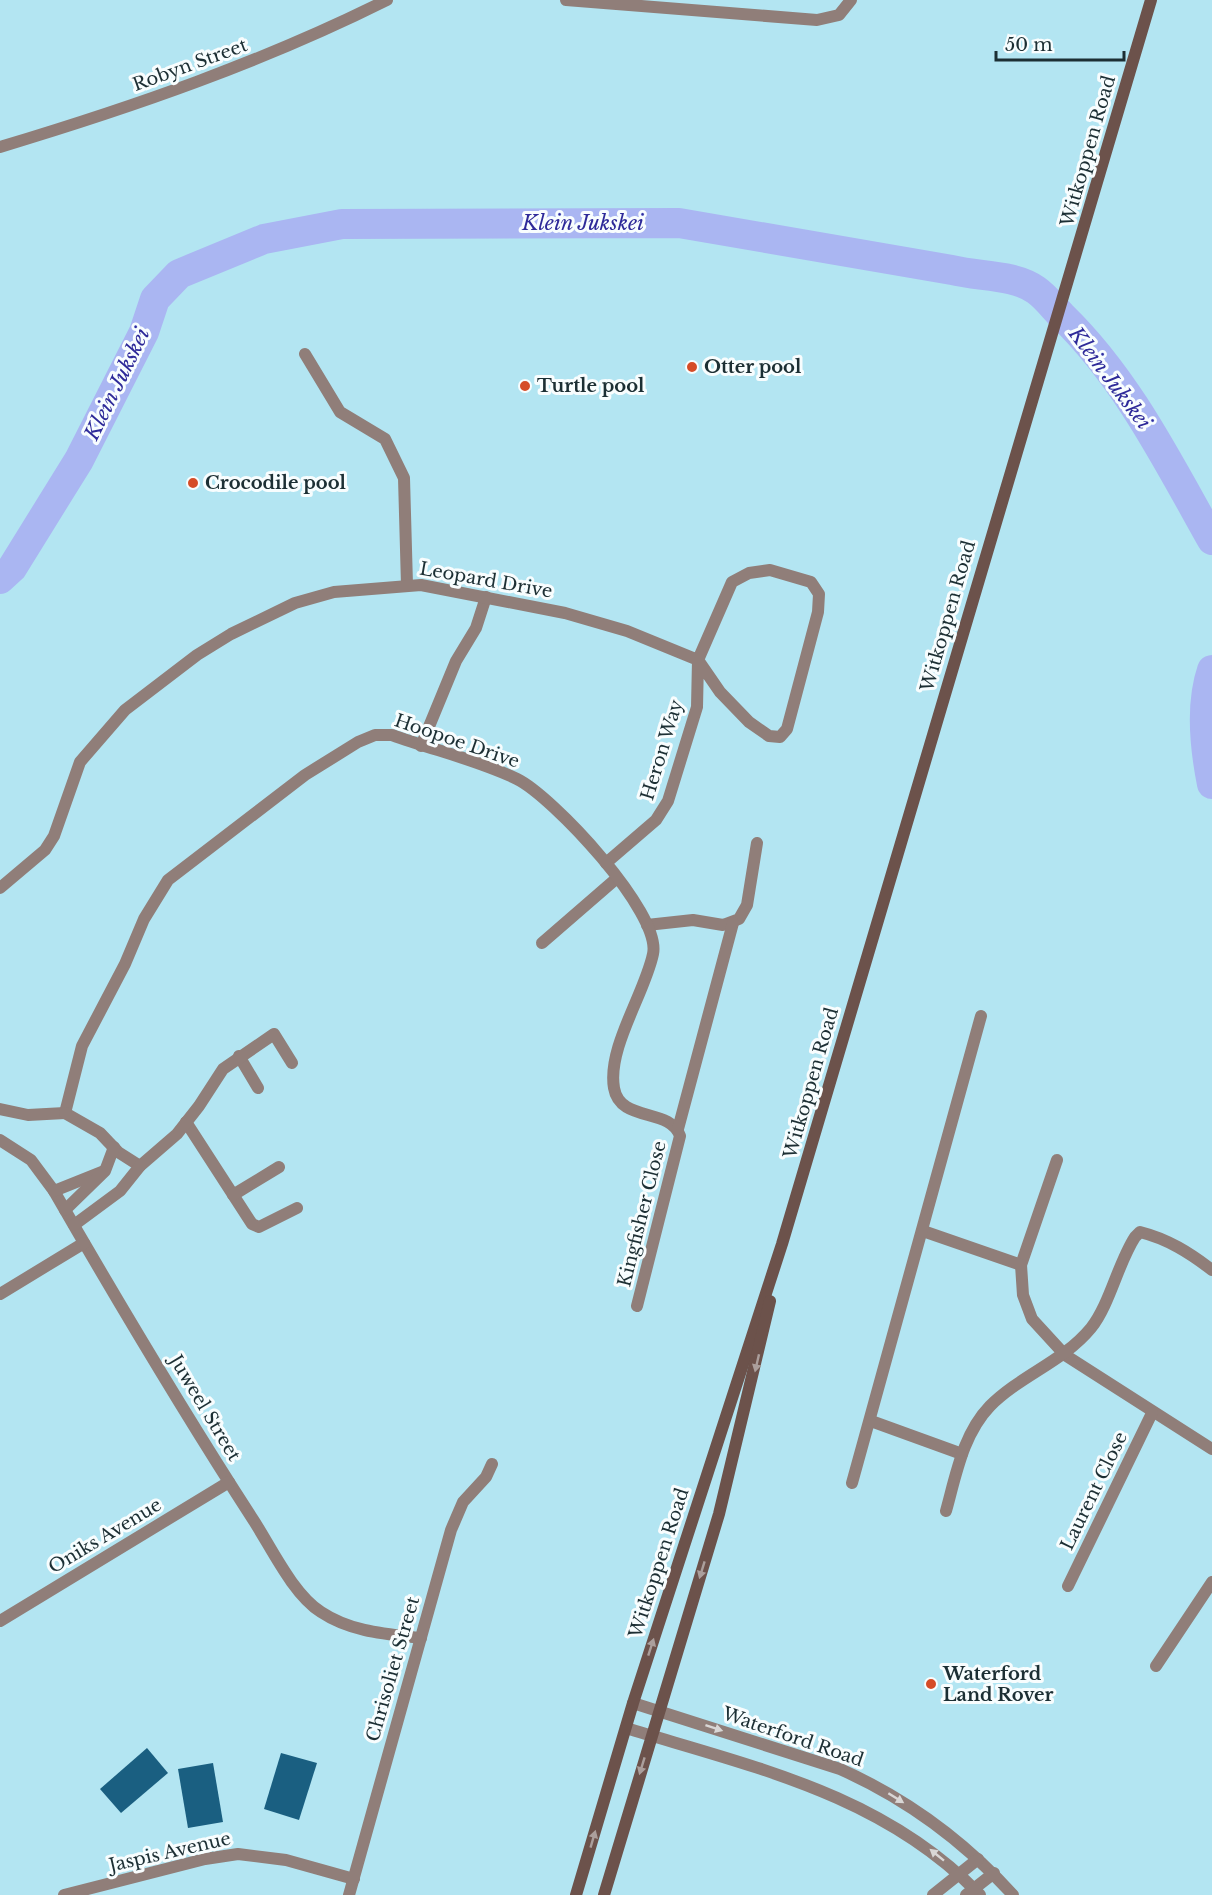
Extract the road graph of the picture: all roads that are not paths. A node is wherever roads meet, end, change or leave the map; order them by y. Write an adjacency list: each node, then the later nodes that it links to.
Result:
1 (387, 0): 5 (street, Robyn Street)
2 (566, 0): 3 (street)
3 (851, 0)
4 (1151, 0): 40 (main road, Witkoppen Road)
5 (0, 147)
6 (305, 354): 7 (street)
7 (407, 585): 8 (street, Leopard Drive); 14 (street, Leopard Drive)
8 (486, 597): 9 (street, Leopard Drive); 10 (street)
9 (698, 660): 9 (street); 12 (street, Heron Way)
10 (421, 746): 12 (street, Hoopoe Drive); 24 (street, Hoopoe Drive)
11 (757, 843): 15 (street)
12 (606, 862): 13 (street, Hoopoe Drive)
13 (617, 878): 16 (street, Hoopoe Drive); 17 (street)
14 (0, 888)
15 (733, 923): 16 (street); 26 (street)
16 (647, 925): 22 (street, Hoopoe Drive)
17 (542, 943)
18 (981, 1016): 38 (street)
19 (239, 1056): 20 (street); 21 (street); 25 (street)
20 (292, 1063)
21 (258, 1088)
22 (617, 1096): 26 (street, Kingfisher Close)
23 (0, 1109): 24 (street)
24 (65, 1113): 28 (street)
25 (186, 1122): 30 (street); 34 (street)
26 (678, 1129): 44 (street, Kingfisher Close)
27 (0, 1140): 33 (street, Juweel Street)
28 (114, 1147): 30 (street); 32 (street)
29 (1057, 1160): 41 (street)
30 (140, 1166): 37 (street)
31 (279, 1167): 34 (street)
32 (105, 1171): 33 (street); 36 (street)
33 (54, 1191): 36 (street, Juweel Street)
34 (233, 1195): 35 (street)
35 (297, 1208)
36 (65, 1210): 37 (street, Juweel Street)
37 (74, 1225): 39 (street, Juweel Street)
38 (923, 1231): 41 (street); 47 (street)
39 (84, 1243): 43 (street); 51 (street, Juweel Street)
40 (782, 1244): 59 (main road, Witkoppen Road, one-way to 40); 60 (main road, Witkoppen Road, one-way to 60)
41 (1021, 1265): 45 (street)
42 (1212, 1270): 45 (street)
43 (0, 1294)
44 (637, 1306)
45 (1065, 1355): 46 (street); 49 (street)
46 (1152, 1413): 48 (street); 55 (street, Laurent Close)
47 (871, 1421): 49 (street); 52 (street)
48 (1212, 1449)
49 (962, 1454): 53 (street)
50 (492, 1464): 57 (street, Chrisoliet Street)
51 (229, 1482): 56 (street, Oniks Avenue); 57 (street, Juweel Street)
52 (852, 1483)
53 (946, 1511)
54 (1212, 1582): 58 (street)
55 (1068, 1586)
56 (0, 1621)
57 (421, 1638): 66 (street, Chrisoliet Street)
58 (1156, 1666)
59 (633, 1702): 60 (street, Waterford Road); 61 (main road, Witkoppen Road)
60 (658, 1710): 62 (main road, Witkoppen Road); 63 (street, Waterford Road, one-way to 63)
61 (626, 1728): 62 (street); 70 (main road, Witkoppen Road, one-way to 61)
62 (651, 1736): 65 (street, one-way to 62); 71 (main road, Witkoppen Road, one-way to 71)
63 (978, 1860): 64 (street, Waterford Road); 65 (street)
64 (994, 1873): 67 (street); 73 (street, Waterford Road)
65 (959, 1875): 67 (street); 72 (street)
66 (354, 1879): 68 (street, Jaspis Avenue); 69 (street, Chrisoliet Street)
67 (973, 1893)
68 (64, 1895)
69 (349, 1895)
70 (576, 1895)
71 (604, 1895)
72 (933, 1895)
73 (1013, 1895)

